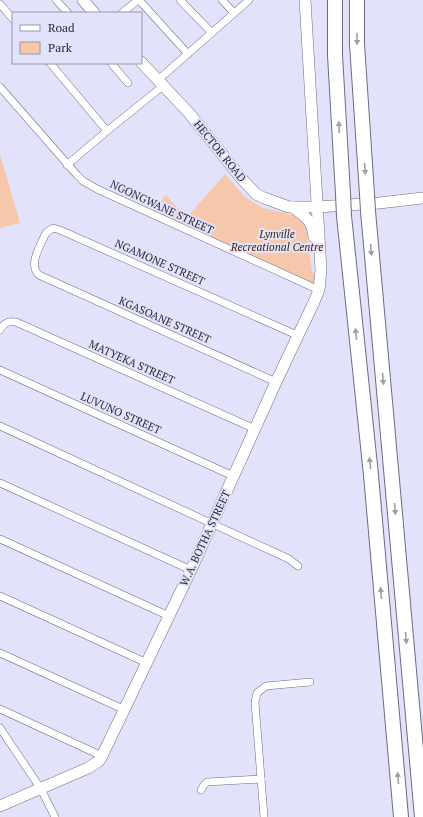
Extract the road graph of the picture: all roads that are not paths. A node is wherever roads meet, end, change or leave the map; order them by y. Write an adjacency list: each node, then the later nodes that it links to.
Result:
1 (56, 0): 11 (street)
2 (83, 0): 12 (street)
3 (138, 0): 13 (street); 17 (street)
4 (180, 0): 16 (street)
5 (222, 0): 14 (street)
6 (249, 0): 14 (street)
7 (305, 0): 30 (street, W.A. BOTHA STREET)
8 (335, 0): 61 (highway, one-way to 8, bridge)
9 (357, 0): 62 (highway, one-way to 62, bridge)
10 (0, 4): 15 (street)
11 (67, 12)
12 (93, 12)
13 (123, 12)
14 (234, 13): 16 (street)
15 (12, 18)
16 (212, 33): 17 (street)
17 (188, 54): 22 (street)
18 (142, 63): 22 (street, HECTOR ROAD)
19 (51, 64): 24 (street)
20 (112, 64): 21 (street)
21 (128, 83)
22 (161, 83): 24 (street); 28 (street, HECTOR ROAD)
23 (0, 87): 25 (street, NGONGWANE STREET)
24 (107, 130): 25 (street)
25 (67, 165): 33 (street, NGONGWANE STREET)
26 (423, 198): 27 (street, HECTOR ROAD)
27 (399, 201): 29 (street); 30 (street, HECTOR ROAD)
28 (293, 207): 30 (street, HECTOR ROAD); 32 (street)
29 (423, 207)
30 (317, 208): 32 (street, W.A. BOTHA STREET)
31 (34, 267): 35 (street, NGAMONE STREET); 37 (street, KGASOANE STREET)
32 (321, 270): 33 (street, W.A. BOTHA STREET)
33 (319, 290): 35 (street, W.A. BOTHA STREET)
34 (1, 329): 39 (street, MATYEKA STREET)
35 (299, 336): 37 (street, W.A. BOTHA STREET)
36 (0, 370): 40 (street, LUVUNO STREET)
37 (276, 382): 39 (street, W.A. BOTHA STREET)
38 (0, 426): 42 (street)
39 (255, 429): 40 (street, W.A. BOTHA STREET)
40 (233, 476): 42 (street, W.A. BOTHA STREET)
41 (0, 483): 45 (street)
42 (212, 524): 44 (street); 45 (street, W.A. BOTHA STREET)
43 (0, 539): 47 (street)
44 (298, 566)
45 (191, 570): 47 (street, W.A. BOTHA STREET)
46 (0, 596): 49 (street)
47 (169, 616): 49 (street, W.A. BOTHA STREET)
48 (0, 653): 52 (street)
49 (147, 663): 52 (street, W.A. BOTHA STREET)
50 (310, 682): 55 (street)
51 (0, 709): 54 (street)
52 (125, 710): 54 (street, W.A. BOTHA STREET)
53 (0, 728): 56 (street)
54 (102, 756): 56 (street, W.A. BOTHA STREET)
55 (261, 778): 57 (street); 60 (street)
56 (41, 789): 58 (street, W.A. BOTHA STREET); 59 (street)
57 (201, 790)
58 (0, 806)
59 (55, 817)
60 (264, 817)
61 (401, 817)
62 (422, 817)

